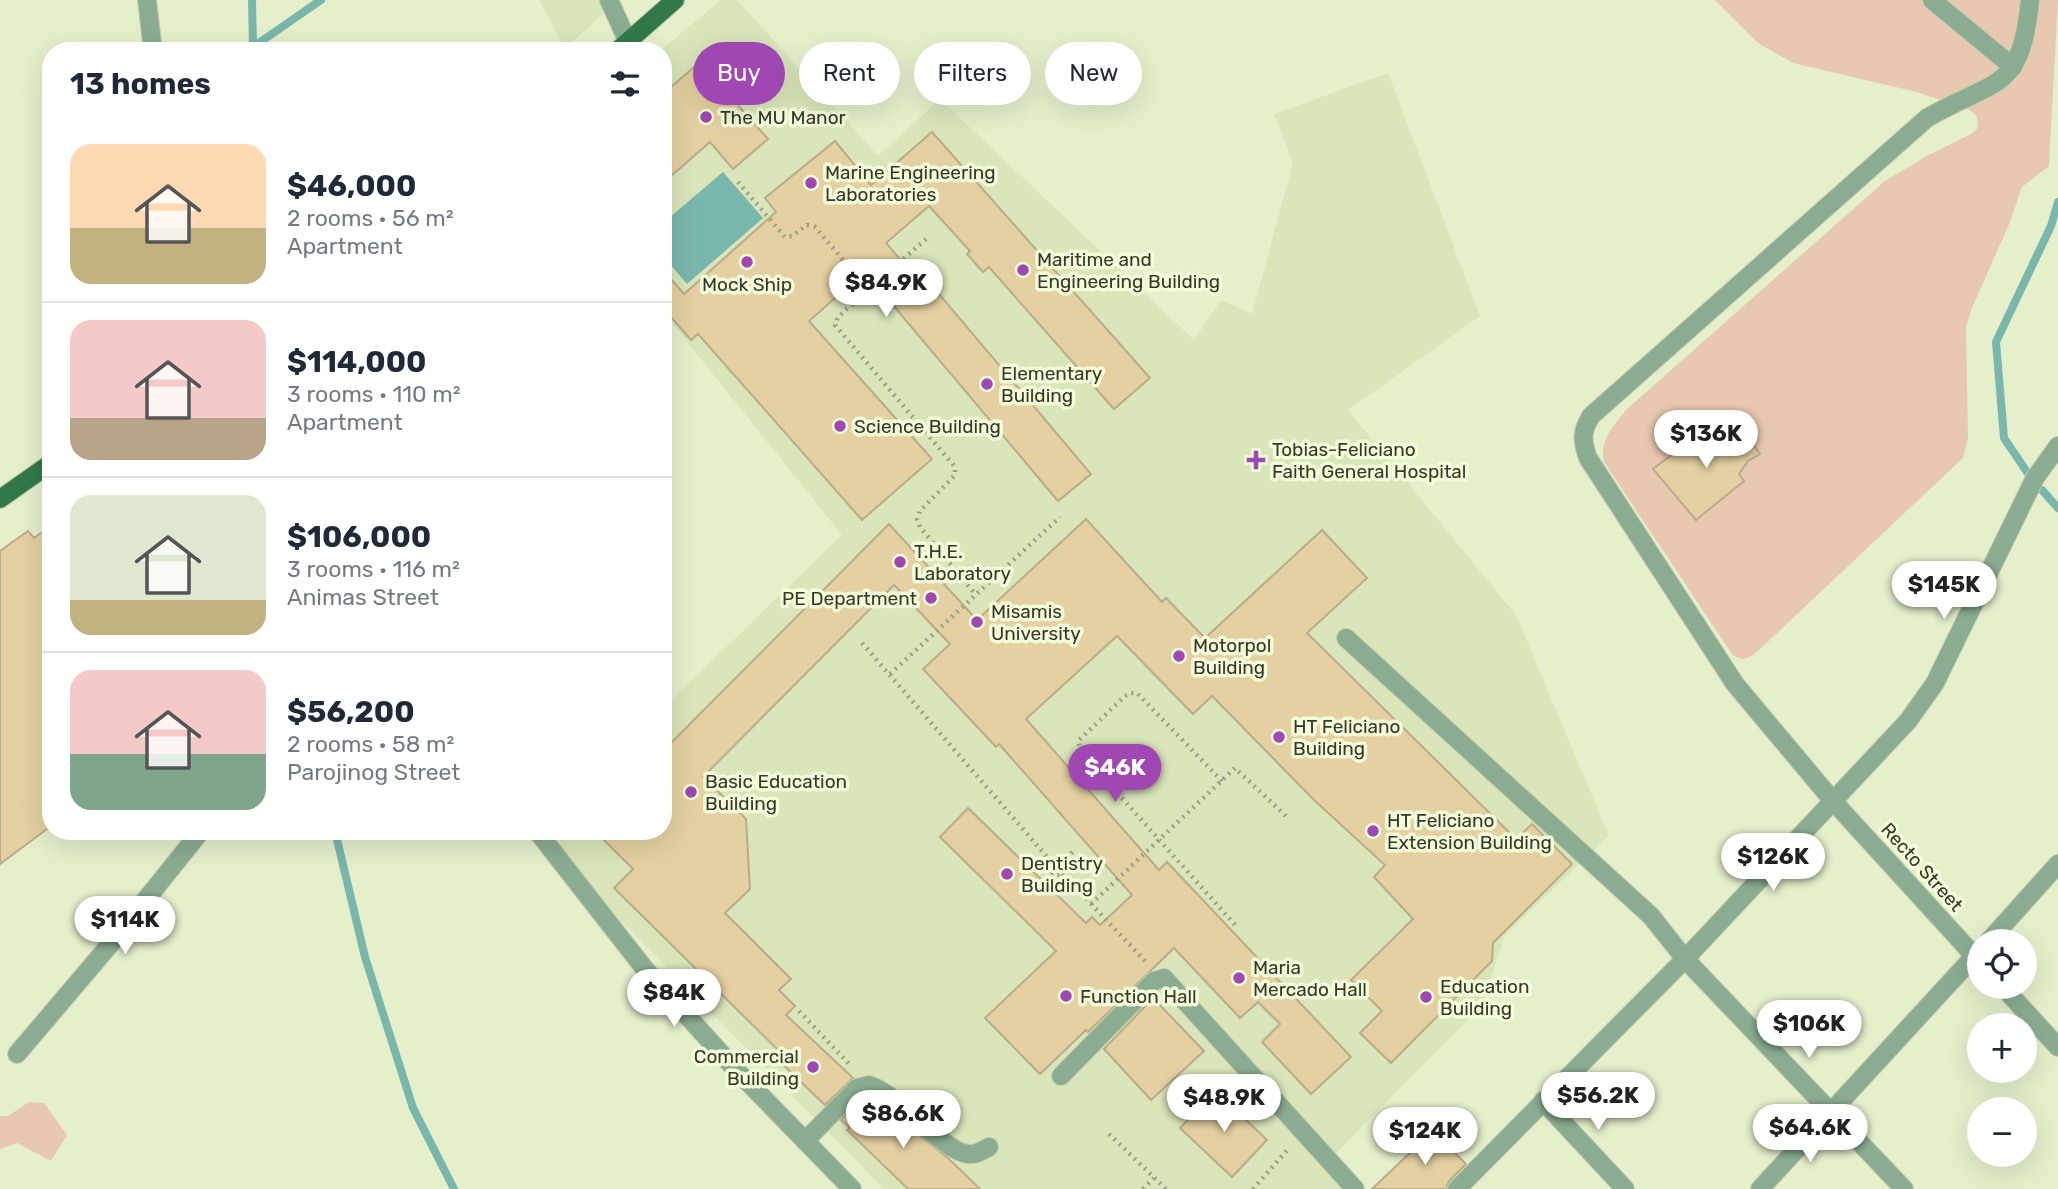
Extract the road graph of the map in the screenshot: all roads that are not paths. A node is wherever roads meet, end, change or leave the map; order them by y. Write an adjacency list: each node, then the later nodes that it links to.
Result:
1 (147, 0): 6 (street)
2 (609, 0): 7 (street)
3 (675, 0): 8 (main road)
4 (1932, 0): 9 (street)
5 (2030, 0): 9 (street)
6 (152, 42)
7 (622, 42)
8 (628, 42)
9 (2013, 66): 14 (street, Recto Street)
10 (2058, 446): 14 (street)
11 (42, 469): 12 (main road)
12 (0, 499)
13 (1346, 638): 20 (street)
14 (1833, 802): 19 (street, Recto Street); 20 (street)
15 (194, 840): 24 (street)
16 (544, 840): 28 (street)
17 (2058, 864): 18 (street)
18 (2000, 929)
19 (1967, 944)
20 (1685, 959): 26 (street); 27 (street)
21 (1967, 968): 27 (street)
22 (2014, 999): 23 (street)
23 (2058, 1047)
24 (17, 1054)
25 (1061, 1076): 31 (street)
26 (1543, 1101): 32 (street); 33 (street)
27 (1833, 1112): 34 (street); 35 (street)
28 (805, 1141): 29 (street); 30 (street)
29 (989, 1147)
30 (852, 1189)
31 (1355, 1189)
32 (1457, 1189)
33 (1625, 1189)
34 (1760, 1189)
35 (1904, 1189)

